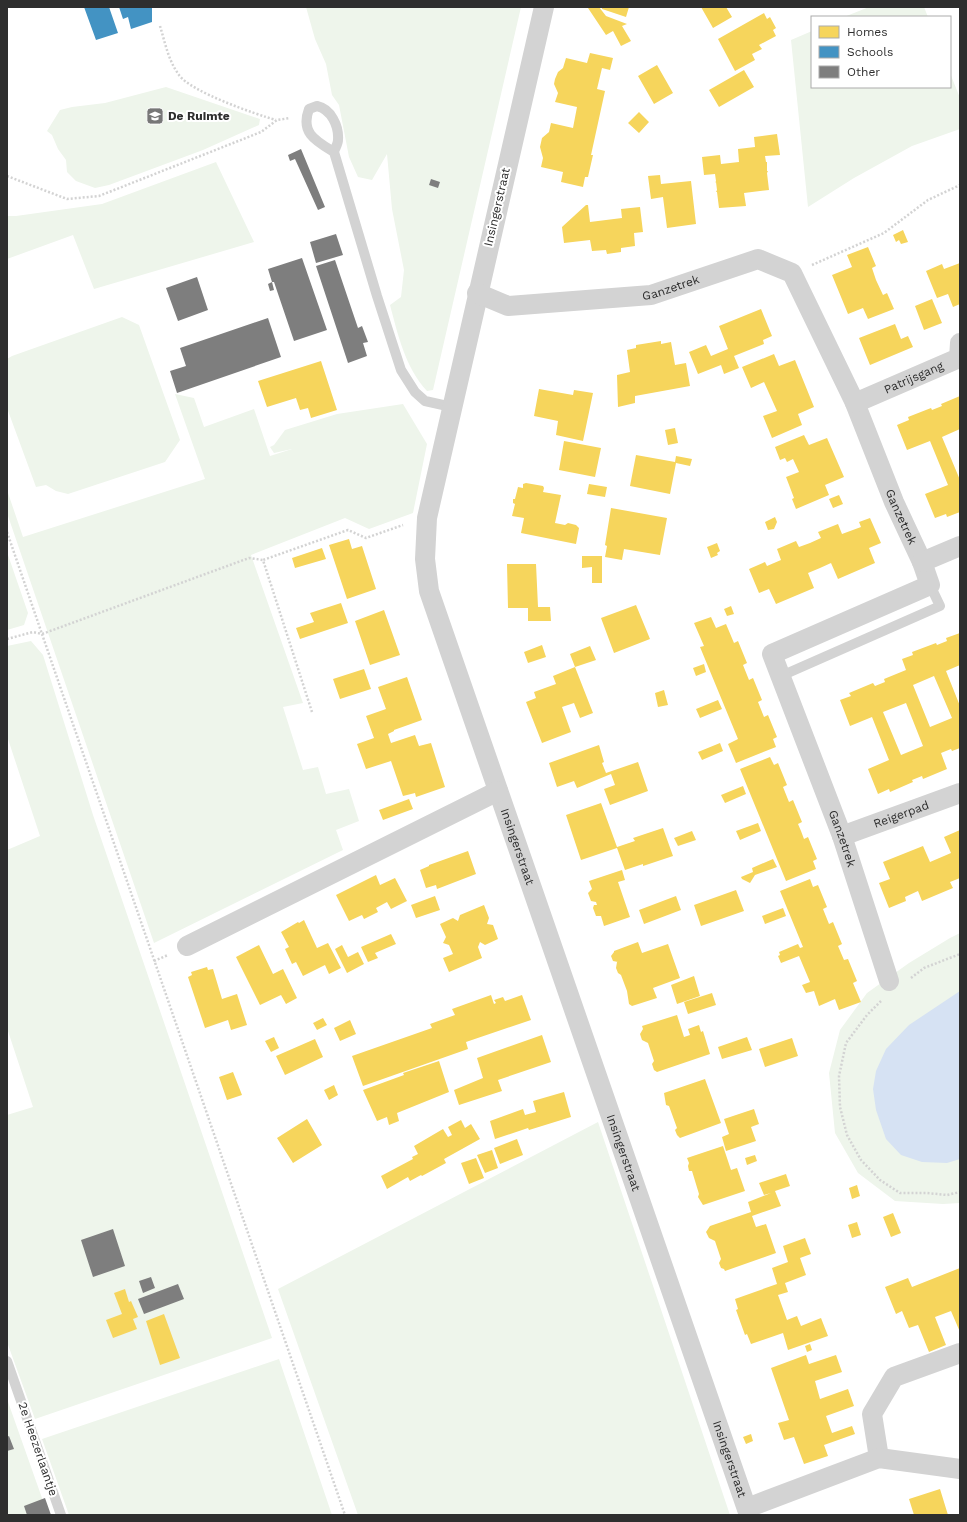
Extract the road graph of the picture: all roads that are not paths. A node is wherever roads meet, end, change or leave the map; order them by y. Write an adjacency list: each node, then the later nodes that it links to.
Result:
1 (544, 7): 3 (street, Insingerstraat)
2 (334, 152): 2 (lane); 6 (lane)
3 (477, 293): 5 (street, Ganzetrek); 6 (street, Insingerstraat)
4 (960, 343): 5 (street, Patrijsgang)
5 (855, 403): 8 (street, Ganzetrek)
6 (452, 406): 9 (street, Insingerstraat)
7 (960, 546): 8 (street)
8 (922, 562): 11 (street, Ganzetrek)
9 (498, 791): 12 (street, Insingerstraat); 18 (street, Insingerstraat)
10 (960, 793): 11 (street, Reigerpad)
11 (842, 836): 13 (street, Ganzetrek)
12 (187, 946)
13 (893, 987)
14 (960, 1353): 16 (street)
15 (7, 1361): 19 (lane, 2e Heezerlaantje)
16 (879, 1458): 17 (street); 18 (street)
17 (960, 1469)
18 (748, 1512)
19 (61, 1515)

